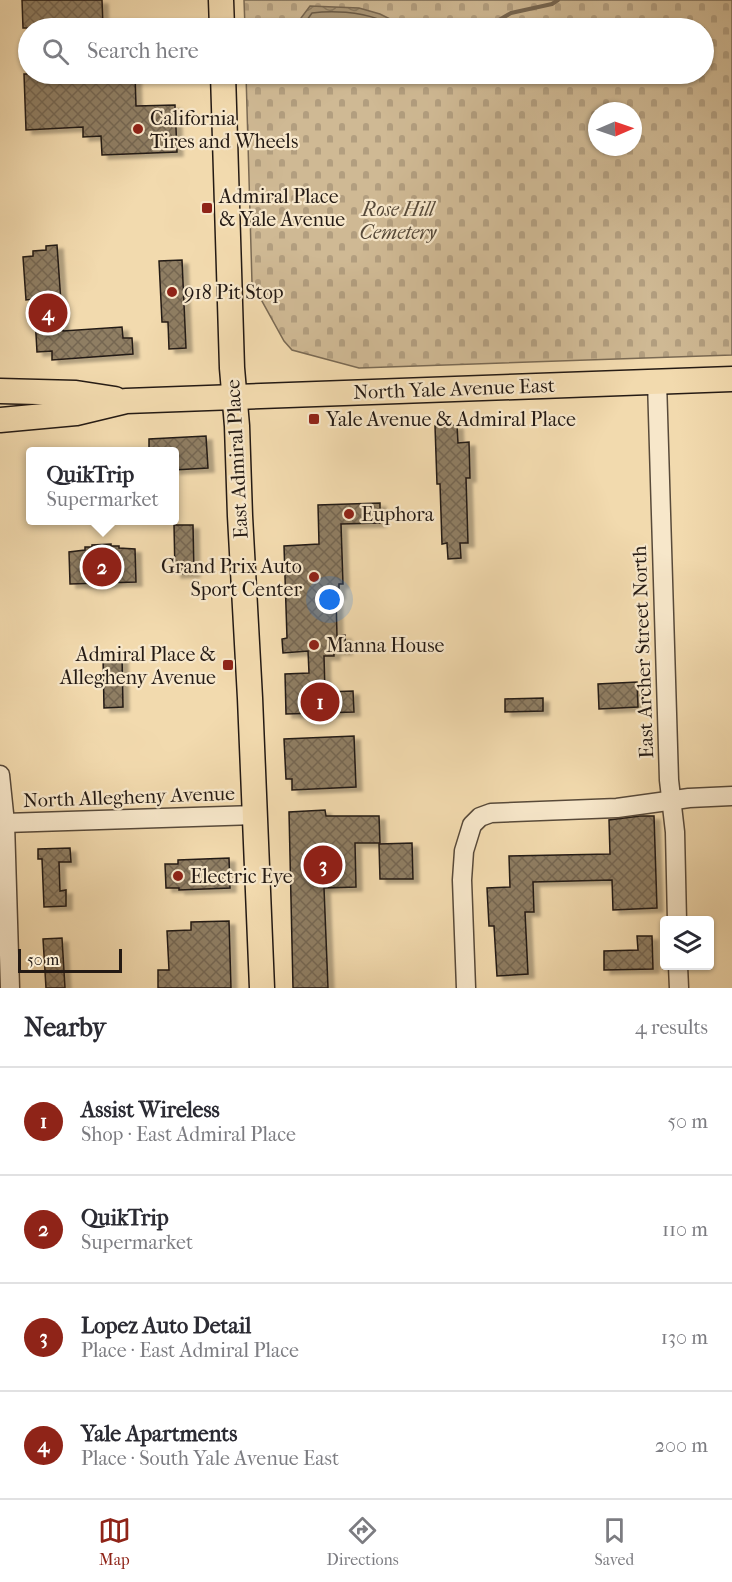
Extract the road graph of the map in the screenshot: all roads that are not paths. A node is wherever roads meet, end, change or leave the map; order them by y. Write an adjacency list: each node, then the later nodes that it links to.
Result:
1 (221, 0): 2 (main road)
2 (222, 18)
3 (223, 84): 7 (main road, East Admiral Place)
4 (732, 379): 5 (main road, North Yale Avenue East)
5 (657, 381): 7 (main road, North Yale Avenue East); 12 (street, East Archer Street North)
6 (0, 391): 8 (main road)
7 (234, 396): 8 (main road, North Yale Avenue East); 13 (main road, East Admiral Place)
8 (126, 401): 9 (main road)
9 (0, 420)
10 (0, 775): 14 (street)
11 (732, 796): 12 (street)
12 (671, 801): 15 (street, East Archer Street North); 19 (street)
13 (256, 815): 14 (street, North Allegheny Avenue); 18 (main road, East Admiral Place)
14 (5, 823): 17 (street)
15 (677, 916)
16 (678, 970): 20 (street)
17 (10, 988)
18 (262, 988)
19 (466, 988)
20 (679, 988)

